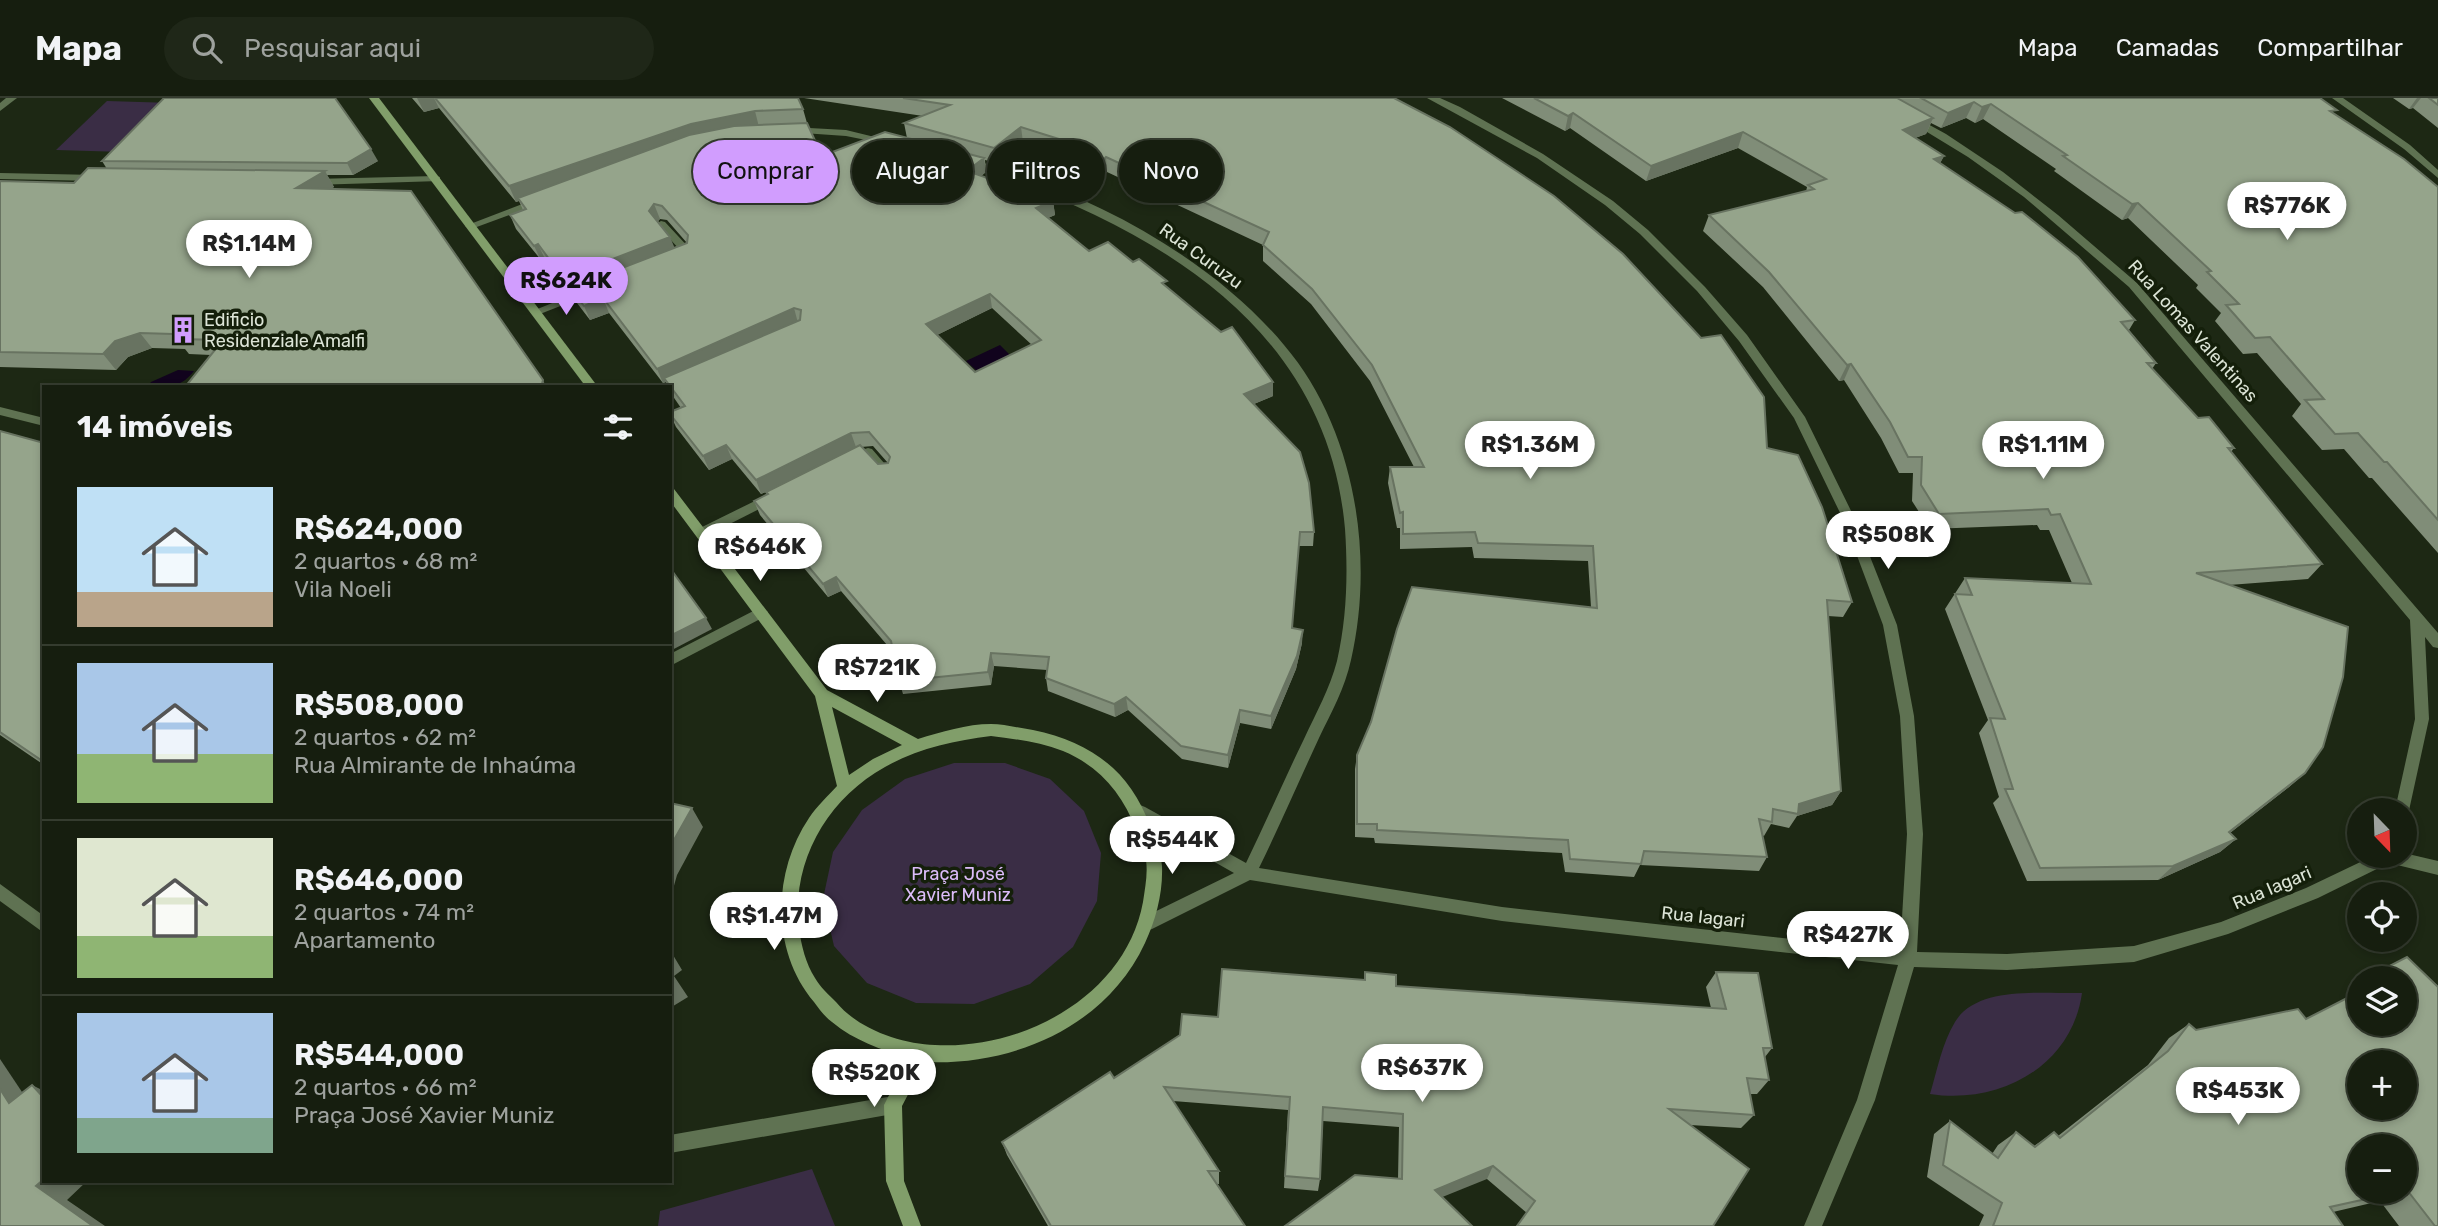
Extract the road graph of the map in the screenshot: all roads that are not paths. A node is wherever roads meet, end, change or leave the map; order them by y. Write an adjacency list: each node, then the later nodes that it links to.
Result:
1 (12, 98): 5 (street)
2 (374, 98): 13 (main road)
3 (1432, 98): 43 (street)
4 (2337, 98): 10 (street)
5 (0, 108)
6 (1900, 112): 30 (street, Rua Lomas Valentinas)
7 (774, 130): 8 (street)
8 (881, 140)
9 (973, 163): 39 (street, Rua Curuzu)
10 (2438, 175)
11 (0, 176): 12 (street)
12 (108, 179)
13 (436, 179): 14 (street); 17 (main road)
14 (306, 183)
15 (552, 196): 17 (street)
16 (661, 224): 18 (street)
17 (470, 226): 20 (main road)
18 (673, 258)
19 (610, 283): 20 (street)
20 (536, 312): 21 (main road)
21 (591, 385)
22 (0, 411): 23 (street)
23 (42, 422)
24 (836, 465): 25 (street)
25 (886, 474)
26 (789, 488): 28 (street)
27 (672, 495): 28 (main road)
28 (701, 533): 29 (main road)
29 (761, 612): 32 (street); 33 (main road)
30 (2417, 617): 31 (street, Rua Lomas Valentinas); 36 (street)
31 (2438, 643)
32 (672, 660)
33 (822, 694): 34 (main road); 35 (main road)
34 (915, 745): 35 (main road); 37 (main road)
35 (845, 787): 44 (main road)
36 (2406, 798)
37 (1140, 812): 39 (street, Rua Iagari); 42 (main road)
38 (2438, 868): 43 (street, Rua Iagari)
39 (1249, 873): 42 (street); 43 (street, Rua Iagari)
40 (0, 891): 41 (street)
41 (42, 924)
42 (1146, 924): 44 (main road)
43 (1909, 958): 48 (street)
44 (920, 1053): 45 (main road)
45 (893, 1105): 46 (street); 47 (main road)
46 (672, 1144)
47 (912, 1226)
48 (1813, 1226)

